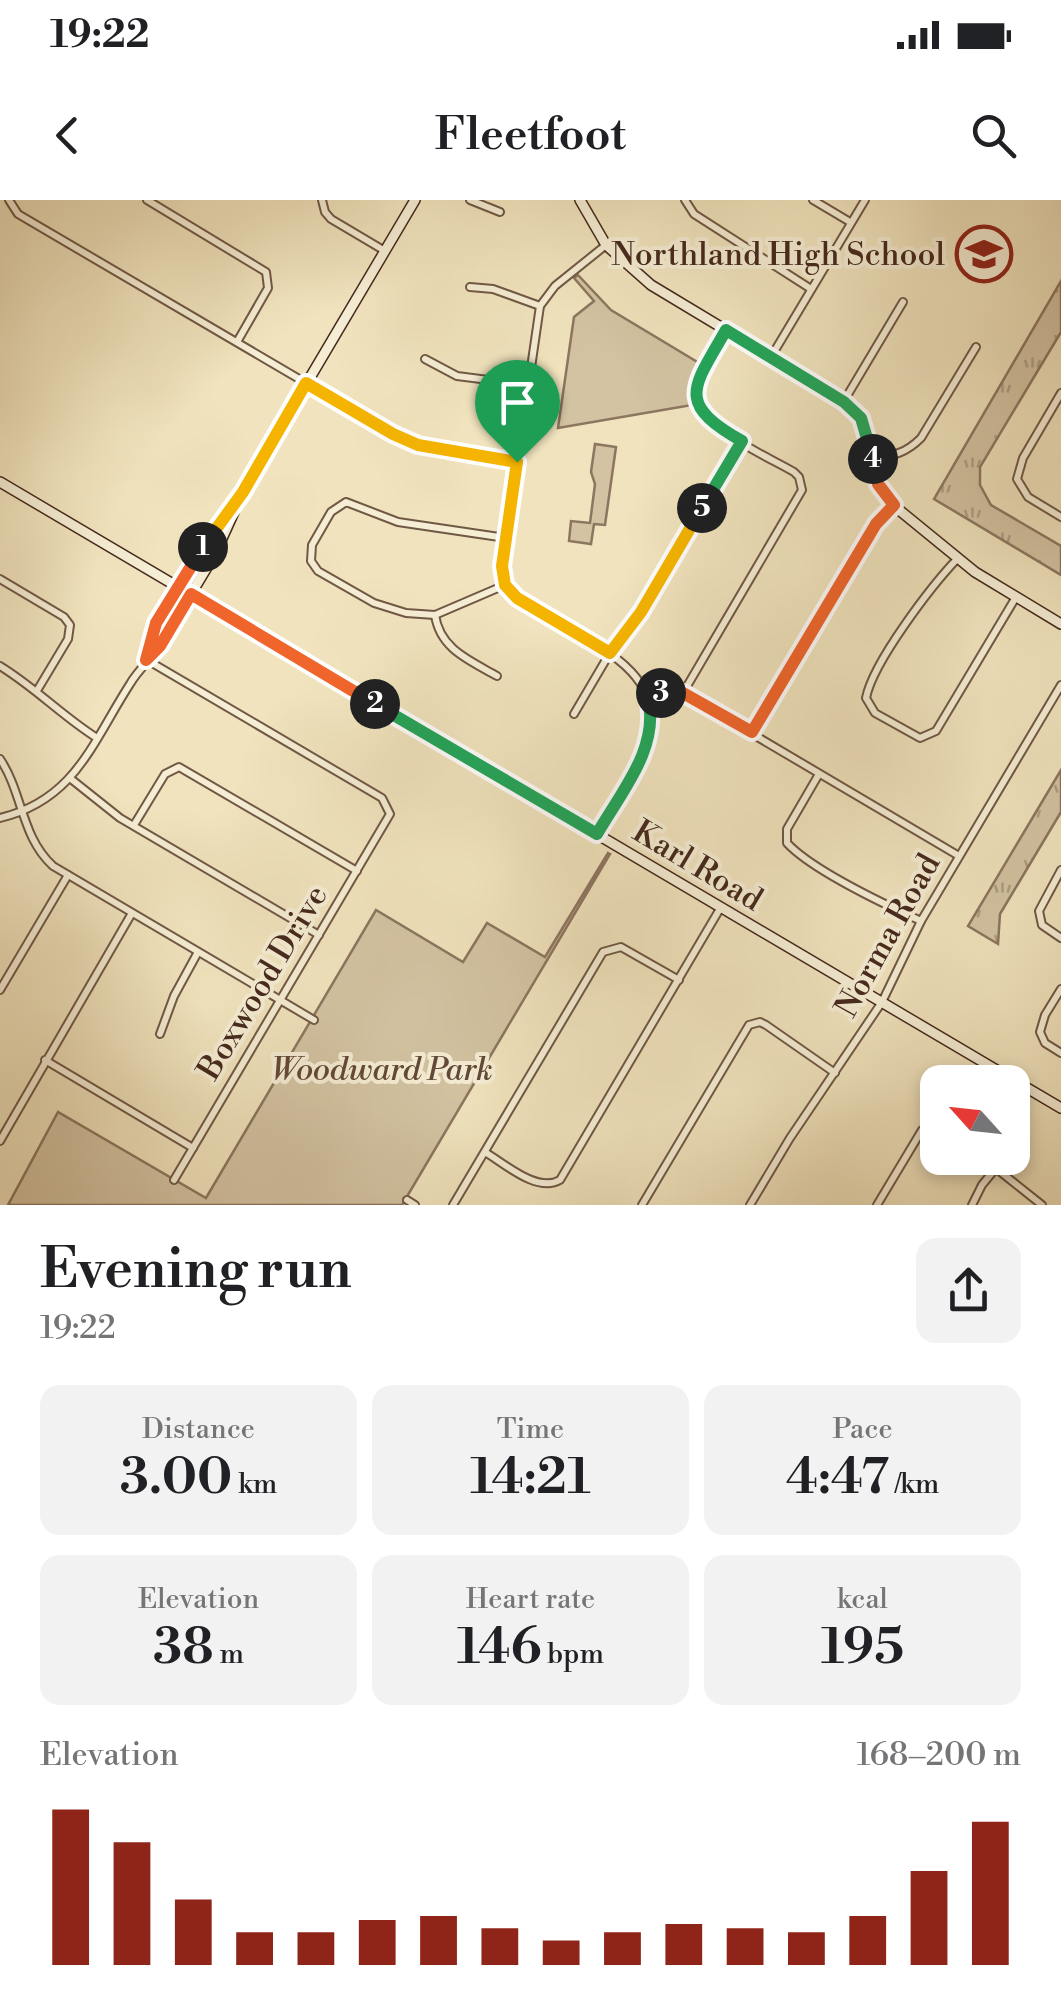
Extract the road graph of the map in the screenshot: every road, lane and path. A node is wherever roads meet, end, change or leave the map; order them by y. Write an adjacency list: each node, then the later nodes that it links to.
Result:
1 (10, 200): 19 (street)
2 (148, 200): 19 (street)
3 (322, 200): 13 (street)
4 (415, 200): 13 (street)
5 (470, 200): 10 (street)
6 (580, 200): 12 (street)
7 (813, 200): 11 (street)
8 (865, 200): 11 (street)
9 (685, 201): 15 (street)
10 (500, 212)
11 (850, 222): 15 (street)
12 (606, 245): 17 (street); 18 (street)
13 (385, 251): 23 (street)
14 (470, 287): 17 (street)
15 (811, 290): 21 (street)
16 (903, 302): 26 (street)
17 (540, 306): 24 (street)
18 (726, 330): 21 (street); 27 (street)
19 (237, 342): 23 (street)
20 (976, 347): 28 (street)
21 (771, 357): 26 (street)
22 (425, 359): 24 (street)
23 (306, 383): 29 (street); 31 (street)
24 (528, 386): 29 (street)
25 (1061, 392): 33 (street)
26 (844, 402): 28 (street)
27 (742, 441): 43 (street); 49 (street)
28 (873, 458): 32 (street)
29 (517, 462): 34 (street)
30 (0, 482): 38 (street, Karl Road)
31 (243, 492): 38 (street); 39 (street)
32 (894, 505): 35 (street); 52 (street)
33 (1061, 517)
34 (506, 538): 37 (street); 41 (street)
35 (958, 558): 40 (street); 40 (street)
36 (0, 579): 48 (street)
37 (505, 585): 41 (street); 43 (street)
38 (178, 586): 39 (street, Karl Road); 44 (street)
39 (191, 594): 44 (street); 60 (street, Karl Road)
40 (1016, 598): 42 (street)
41 (435, 615): 46 (street)
42 (1061, 624)
43 (610, 653): 50 (street); 51 (street)
44 (146, 660): 53 (street); 62 (street, Boxwood Drive)
45 (0, 666): 48 (street)
46 (496, 676)
47 (1061, 686): 61 (street, Norma Road)
48 (38, 689): 53 (street)
49 (683, 693): 50 (street); 52 (street)
50 (648, 698): 60 (street)
51 (574, 714)
52 (752, 732): 55 (street)
53 (97, 738): 56 (street)
54 (0, 759): 57 (street)
55 (819, 774): 61 (street); 67 (street)
56 (71, 780): 57 (street); 59 (street)
57 (22, 812): 58 (street); 64 (street)
58 (0, 818)
59 (134, 825): 62 (street); 68 (street)
60 (597, 834): 65 (street, Karl Road)
61 (959, 856): 67 (street, Norma Road)
62 (357, 870): 68 (street, Boxwood Drive)
63 (1061, 870): 69 (street)
64 (68, 875): 66 (street); 73 (street)
65 (721, 907): 71 (street); 75 (street, Karl Road)
66 (132, 913): 70 (street); 79 (street)
67 (920, 921): 75 (street, Norma Road)
68 (319, 935): 74 (street, Boxwood Drive)
69 (1061, 938)
70 (198, 952): 74 (street); 77 (street)
71 (678, 980): 85 (street); 85 (street)
72 (1061, 989): 78 (street)
73 (0, 990)
74 (280, 1000): 76 (street); 84 (street, Boxwood Drive)
75 (882, 1002): 80 (street, Norma Road); 81 (street, Karl Road)
76 (314, 1020)
77 (160, 1034)
78 (1061, 1054)
79 (45, 1060): 83 (street); 84 (street)
80 (835, 1073): 92 (street); 93 (street, Norma Road)
81 (1061, 1108)
82 (920, 1135): 94 (street)
83 (0, 1141)
84 (193, 1148): 88 (street, Boxwood Drive)
85 (485, 1152): 91 (street)
86 (990, 1175): 95 (street)
87 (1005, 1175): 96 (street)
88 (174, 1180)
89 (407, 1200): 90 (street)
90 (415, 1205)
91 (453, 1205)
92 (642, 1205)
93 (750, 1205)
94 (877, 1205)
95 (972, 1205)
96 (1042, 1205)

